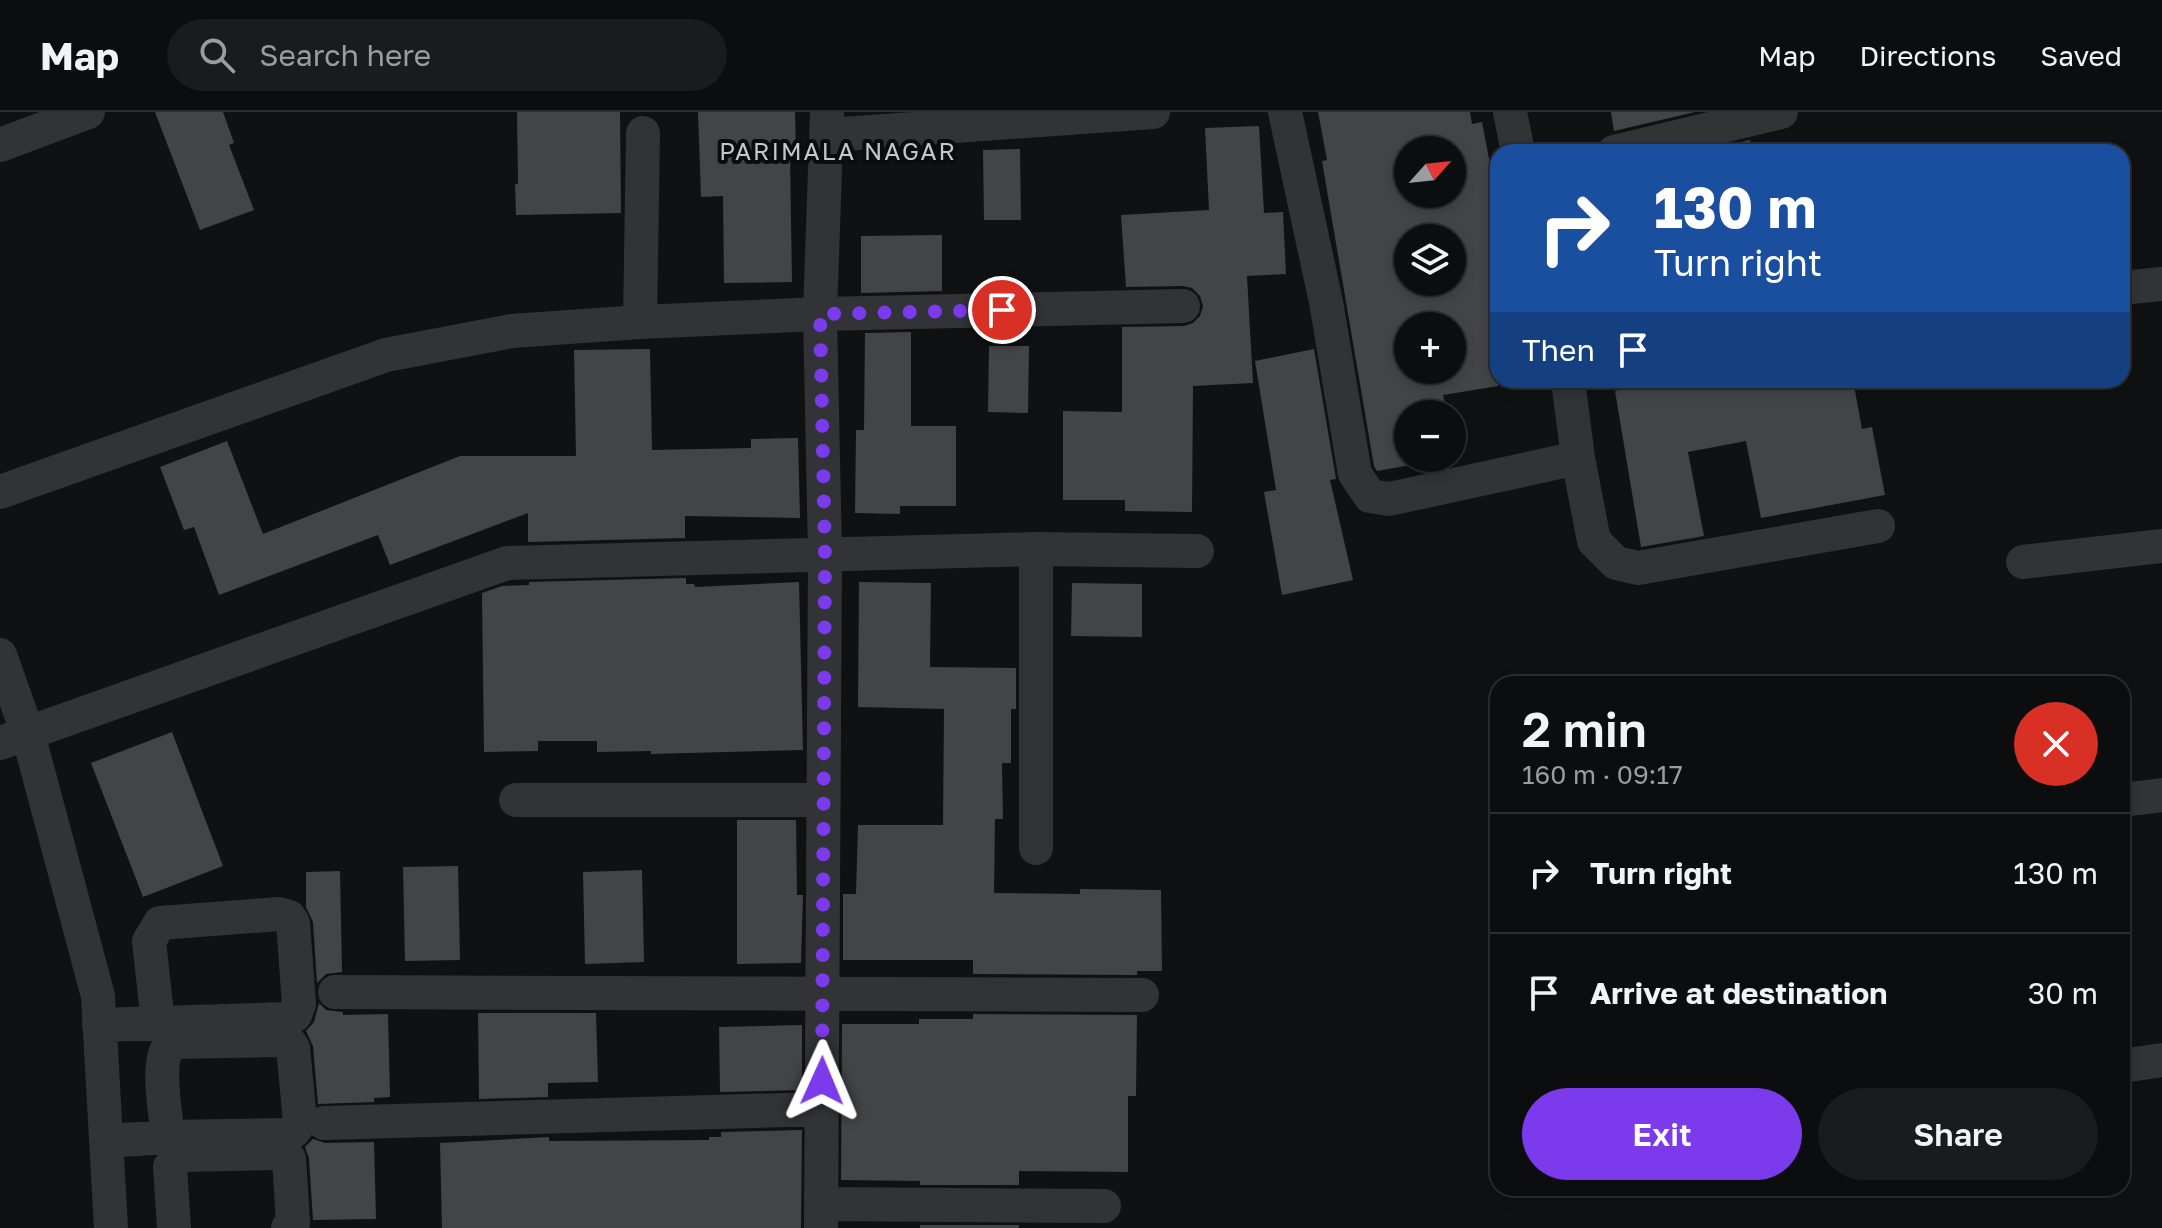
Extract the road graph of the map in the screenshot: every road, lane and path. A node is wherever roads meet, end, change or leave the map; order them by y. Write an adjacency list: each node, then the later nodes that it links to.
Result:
1 (88, 112): 10 (street)
2 (1153, 112): 6 (street)
3 (1285, 112): 17 (street)
4 (1510, 112): 8 (street)
5 (1781, 112): 9 (street)
6 (828, 123): 14 (street)
7 (643, 133): 15 (street)
8 (1516, 144)
9 (1647, 144)
10 (0, 145)
11 (2162, 284): 12 (street)
12 (2130, 287)
13 (1183, 306): 14 (street)
14 (820, 314): 15 (street); 23 (street)
15 (640, 322): 18 (street)
16 (1569, 388): 17 (street)
17 (1578, 458): 19 (street)
18 (0, 492)
19 (1878, 526)
20 (2162, 546): 24 (street)
21 (1036, 549): 22 (street); 23 (street); 31 (street)
22 (1197, 551)
23 (825, 555): 26 (street); 30 (street)
24 (2023, 562)
25 (0, 655): 26 (street)
26 (14, 739): 36 (street)
27 (2162, 795): 28 (street)
28 (2130, 799)
29 (516, 800): 30 (street)
30 (823, 800): 33 (street)
31 (1036, 848)
32 (335, 992): 33 (street)
33 (823, 995): 34 (street); 39 (street)
34 (1142, 995)
35 (158, 1023): 35 (street); 36 (street)
36 (99, 1025): 42 (street)
37 (2162, 1060): 38 (street)
38 (2130, 1065)
39 (822, 1109): 40 (street); 44 (street)
40 (324, 1123)
41 (168, 1137): 41 (street); 42 (street)
42 (106, 1141): 45 (street)
43 (1104, 1206): 44 (street)
44 (821, 1216)
45 (111, 1228)
46 (174, 1228): 47 (street)
47 (288, 1228)

